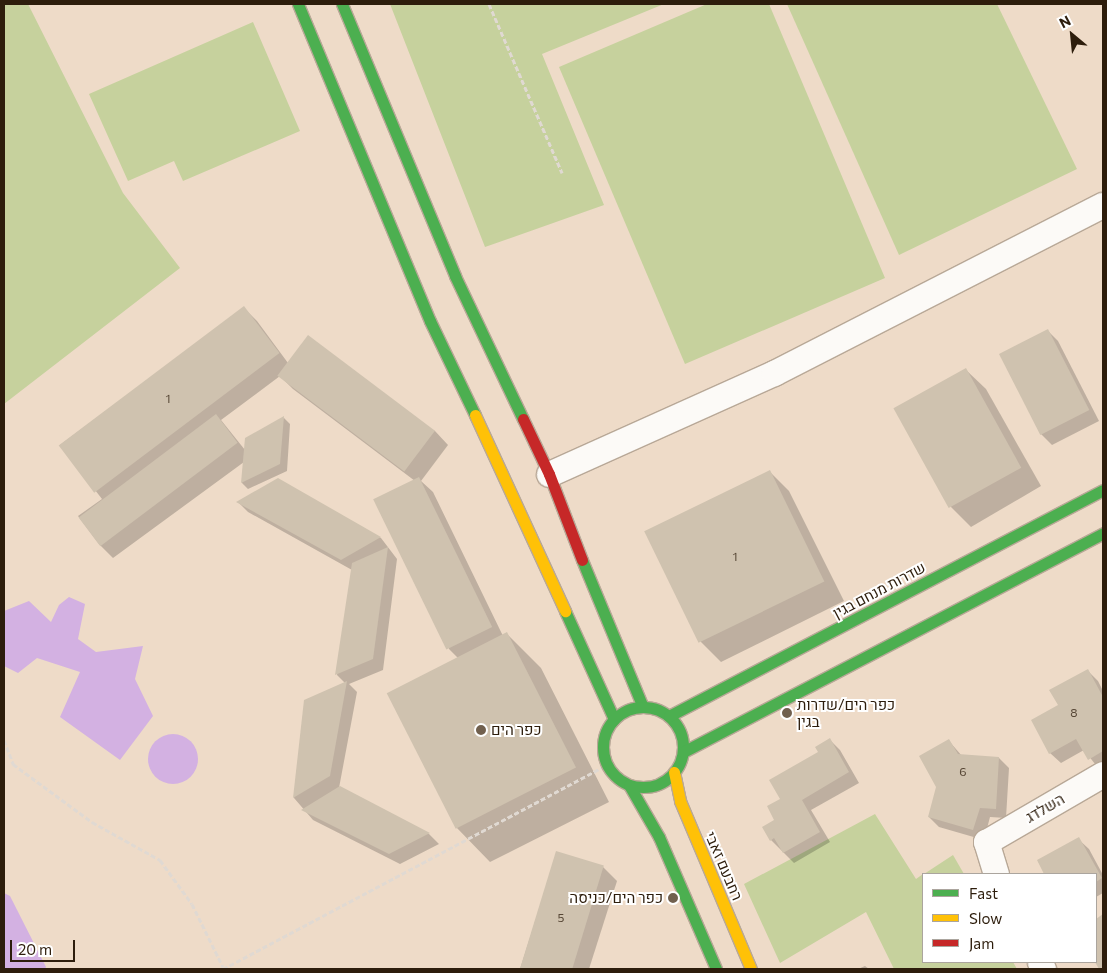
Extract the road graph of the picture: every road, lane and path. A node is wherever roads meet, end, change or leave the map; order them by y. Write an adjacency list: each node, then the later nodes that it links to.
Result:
1 (298, 4): 11 (street)
2 (342, 4): 6 (street)
3 (490, 4): 4 (path)
4 (562, 173)
5 (1103, 205): 6 (street)
6 (549, 474): 9 (street)
7 (1103, 490): 10 (street, שדרות מנחם בגין)
8 (1103, 533): 13 (street)
9 (643, 707): 10 (street); 11 (street)
10 (669, 716): 13 (street)
11 (614, 719): 14 (street)
12 (4, 740): 19 (path)
13 (683, 752): 15 (street)
14 (606, 765): 17 (street); 19 (path)
15 (674, 772): 17 (street); 21 (street, רחבעם זאבי)
16 (1103, 774): 18 (street, השלדג)
17 (629, 784): 20 (street)
18 (996, 873)
19 (223, 968)
20 (716, 969)
21 (751, 969)

